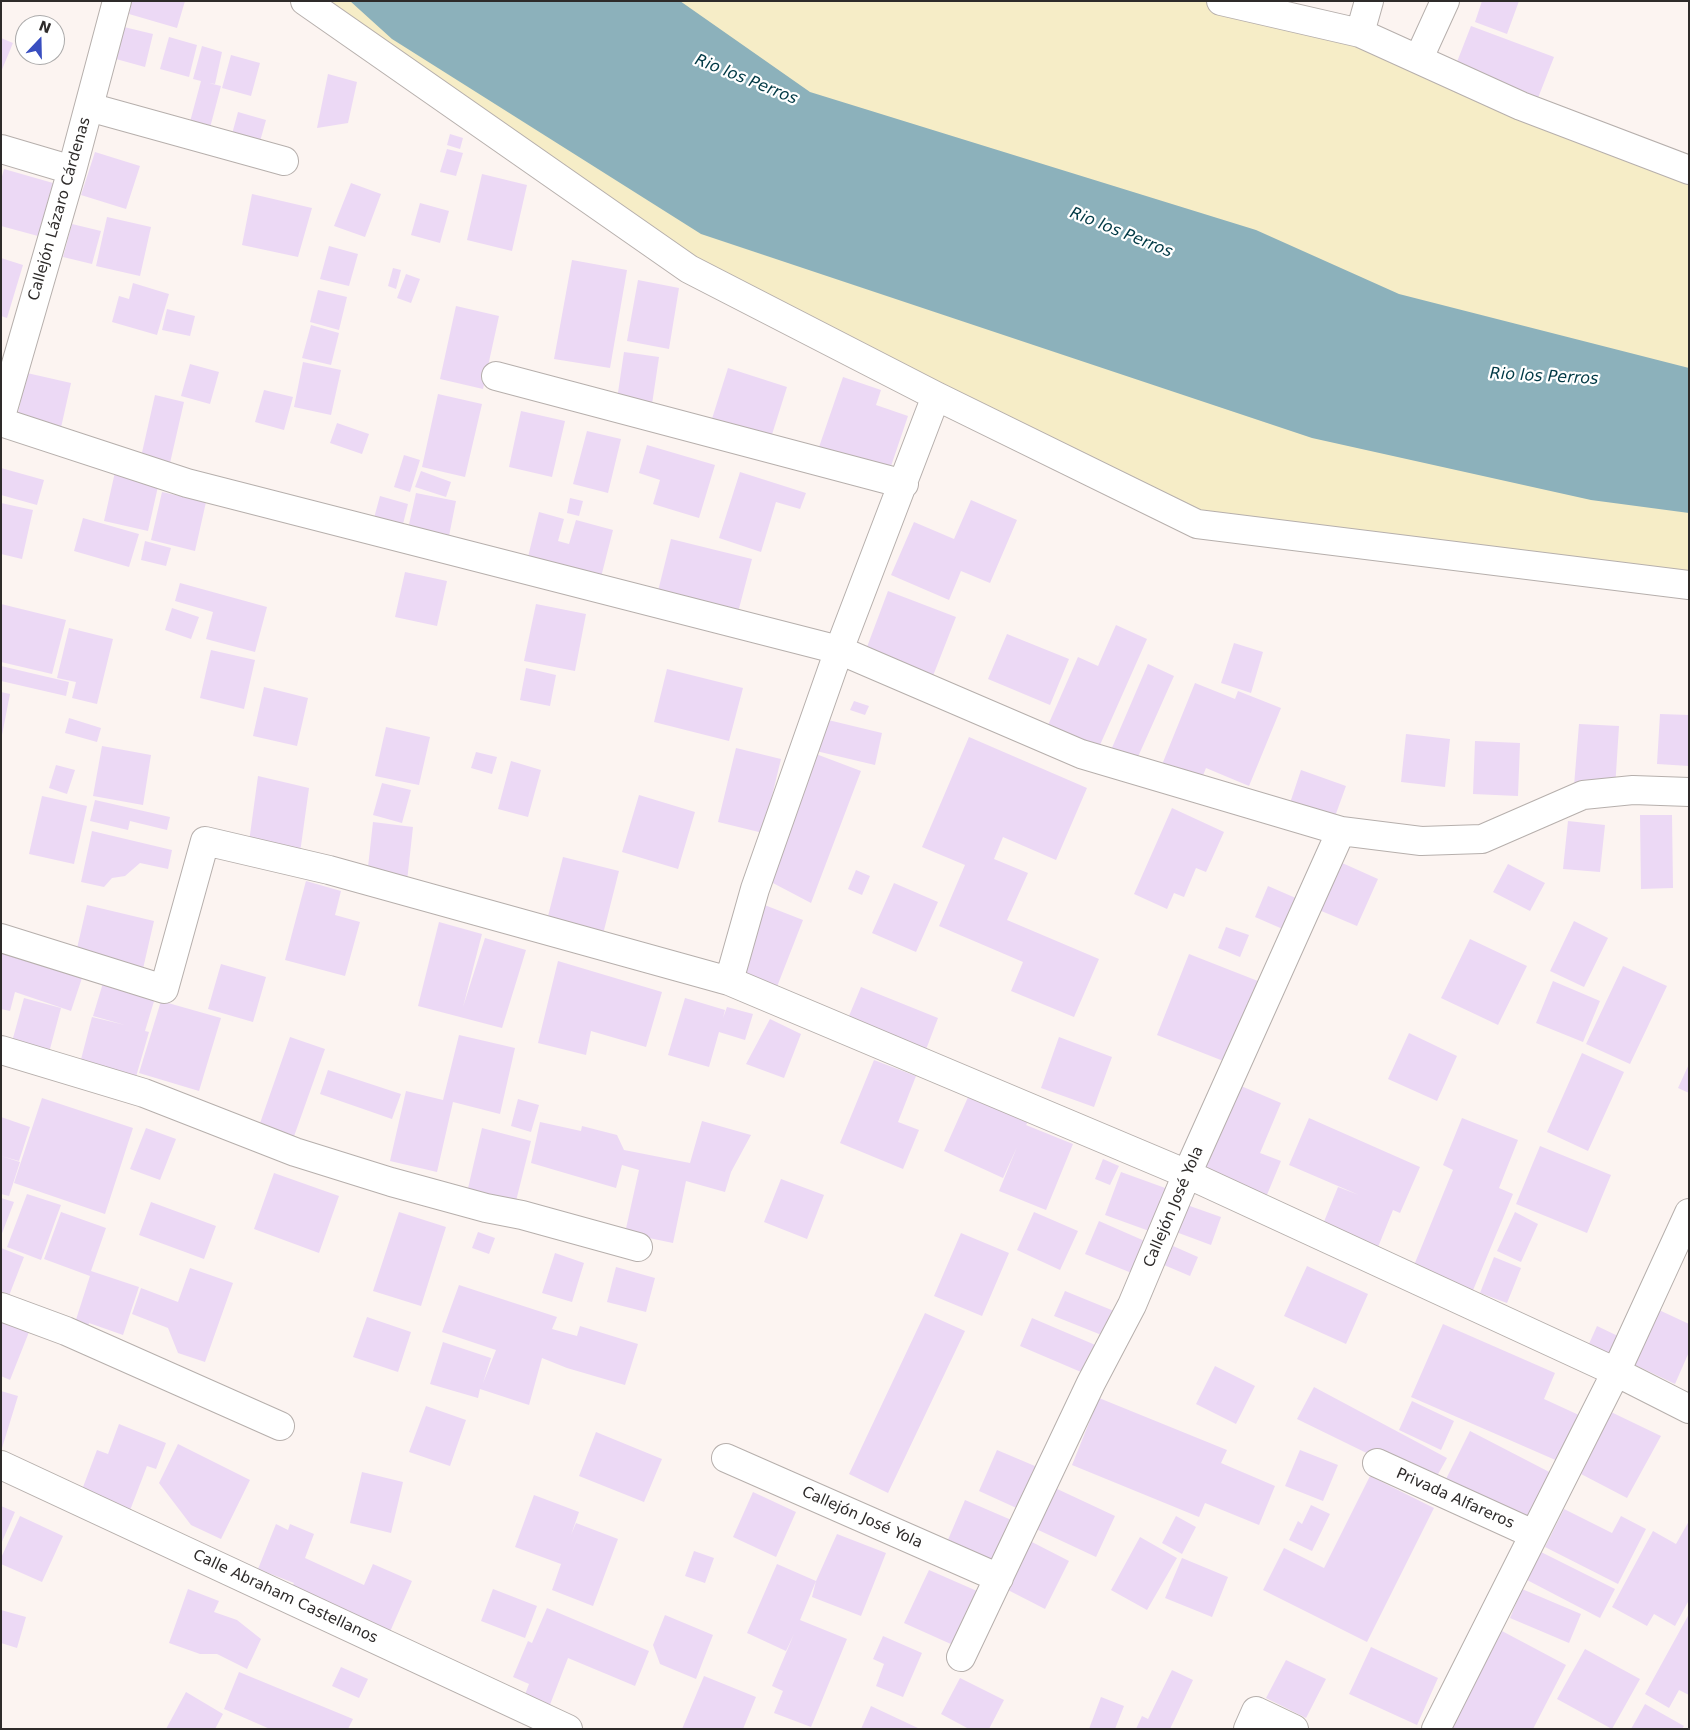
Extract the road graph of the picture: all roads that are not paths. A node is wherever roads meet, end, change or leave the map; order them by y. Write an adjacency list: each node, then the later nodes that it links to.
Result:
1 (117, 1): 8 (street, Callejón Lázaro Cárdenas)
2 (306, 1): 14 (street)
3 (1222, 1): 6 (street)
4 (1369, 1): 6 (street)
5 (1445, 1): 7 (street)
6 (1360, 33): 7 (street)
7 (1419, 58): 12 (street)
8 (89, 107): 10 (street); 11 (street, Callejón Lázaro Cárdenas)
9 (1, 149): 11 (street)
10 (284, 161)
11 (72, 170): 15 (street, Callejón Lázaro Cárdenas)
12 (1689, 170)
13 (496, 376): 17 (street)
14 (936, 396): 17 (street); 18 (street)
15 (1, 416)
16 (1, 422): 19 (street)
17 (904, 484): 19 (street)
18 (1689, 585)
19 (839, 650): 21 (street); 23 (street)
20 (1689, 792): 21 (street)
21 (1341, 832): 25 (street, Callejón José Yola)
22 (1, 938): 23 (street)
23 (729, 981): 25 (street)
24 (1, 1050): 27 (street)
25 (1187, 1174): 29 (street); 36 (street, Callejón José Yola)
26 (1689, 1213): 29 (street)
27 (638, 1247)
28 (1, 1307): 31 (street)
29 (1616, 1372): 30 (street); 35 (street)
30 (1689, 1409)
31 (280, 1426)
32 (726, 1458): 36 (street, Callejón José Yola)
33 (1377, 1463): 35 (street, Privada Alfareros)
34 (1, 1466): 38 (street, Calle Abraham Castellanos)
35 (1533, 1534): 41 (street)
36 (999, 1578): 37 (street, Callejón José Yola)
37 (961, 1657)
38 (568, 1729)
39 (1248, 1729): 40 (street)
40 (1294, 1729)
41 (1436, 1729)

